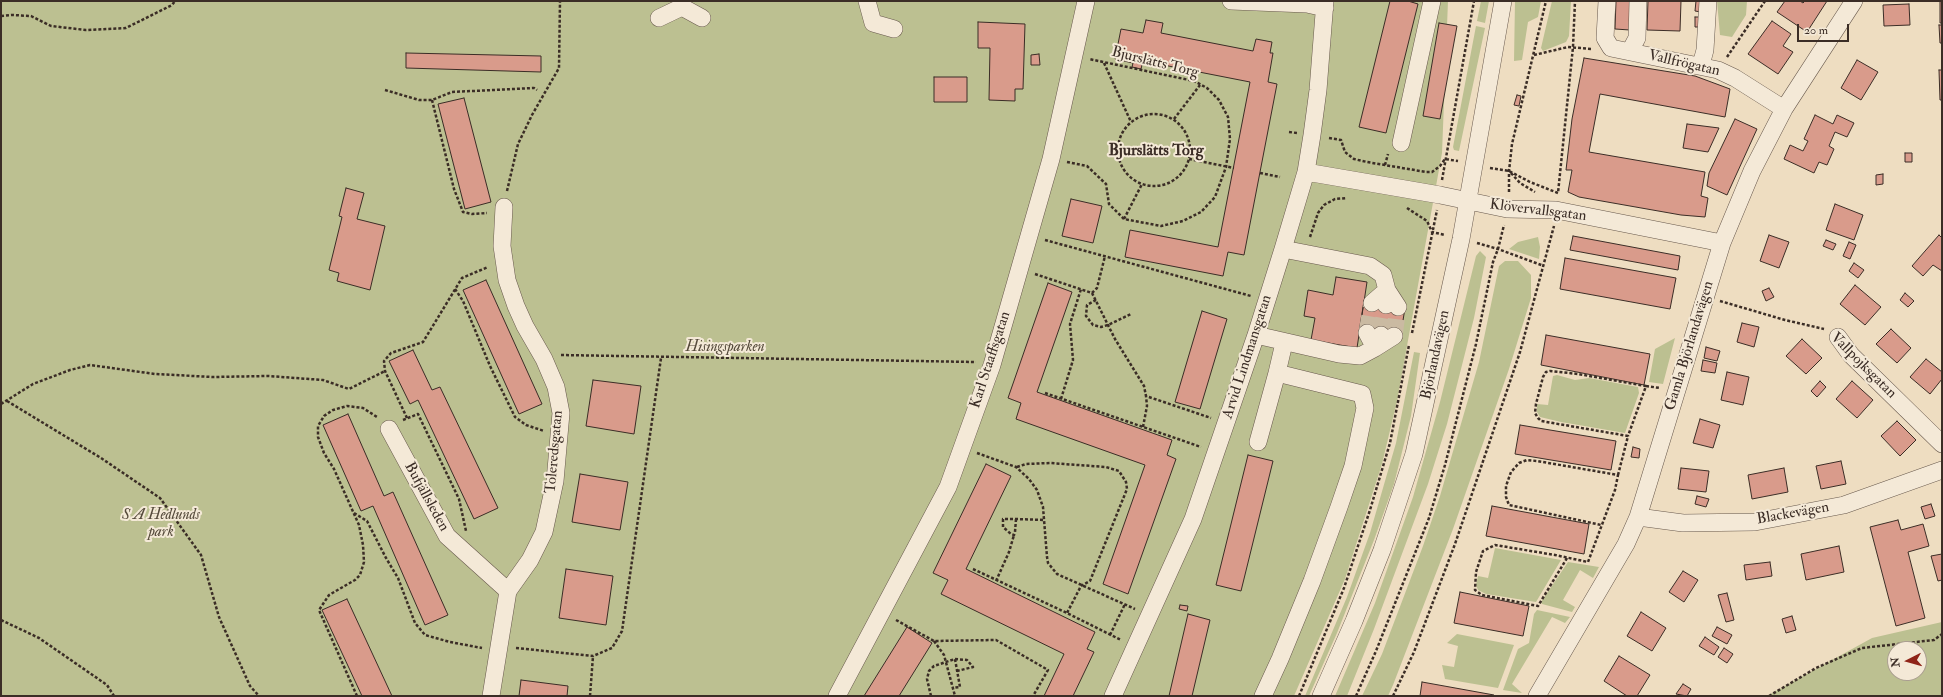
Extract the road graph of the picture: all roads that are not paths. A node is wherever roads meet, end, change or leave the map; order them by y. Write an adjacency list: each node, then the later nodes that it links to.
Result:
1 (867, 1): 14 (street)
2 (1086, 1): 37 (street, Karl Staaffsgatan)
3 (1231, 1): 11 (street)
4 (1432, 1): 18 (street)
5 (1503, 1): 20 (street, Björlandavägen)
6 (1607, 1): 15 (street, Vallfrögatan)
7 (1638, 1): 15 (street)
8 (1708, 1): 16 (street)
9 (1854, 1): 17 (street, Gamla Björlandavägen)
10 (682, 4): 12 (street); 13 (street)
11 (1325, 4): 19 (street, Arvid Lindmansgatan)
12 (659, 18)
13 (702, 18)
14 (894, 29)
15 (1630, 51): 16 (street, Vallfrögatan)
16 (1701, 65): 17 (street, Vallfrögatan)
17 (1784, 109): 22 (street, Gamla Björlandavägen)
18 (1401, 142)
19 (1306, 172): 20 (street, Klövervallsgatan); 23 (street, Arvid Lindmansgatan)
20 (1468, 201): 22 (street, Klövervallsgatan); 40 (street, Björlandavägen)
21 (496, 210): 35 (street, Toleredsgatan)
22 (1722, 243): 34 (street, Gamla Björlandavägen)
23 (1283, 249): 24 (street); 25 (street, Arvid Lindmansgatan)
24 (1386, 301)
25 (1256, 335): 28 (street); 38 (street, Arvid Lindmansgatan)
26 (1838, 337): 32 (street, Vallpojksgatan)
27 (1379, 338): 28 (street)
28 (1284, 343): 29 (street)
29 (1277, 373): 31 (street); 39 (street)
30 (389, 428): 35 (street, Bufjällsleden)
31 (1258, 442)
32 (1942, 444)
33 (1942, 470): 34 (street, Blackevägen)
34 (1638, 517): 41 (street, Gamla Björlandavägen)
35 (508, 591): 36 (street, Toleredsgatan)
36 (491, 696)
37 (837, 696)
38 (1113, 696)
39 (1263, 696)
40 (1321, 696)
41 (1537, 696)

